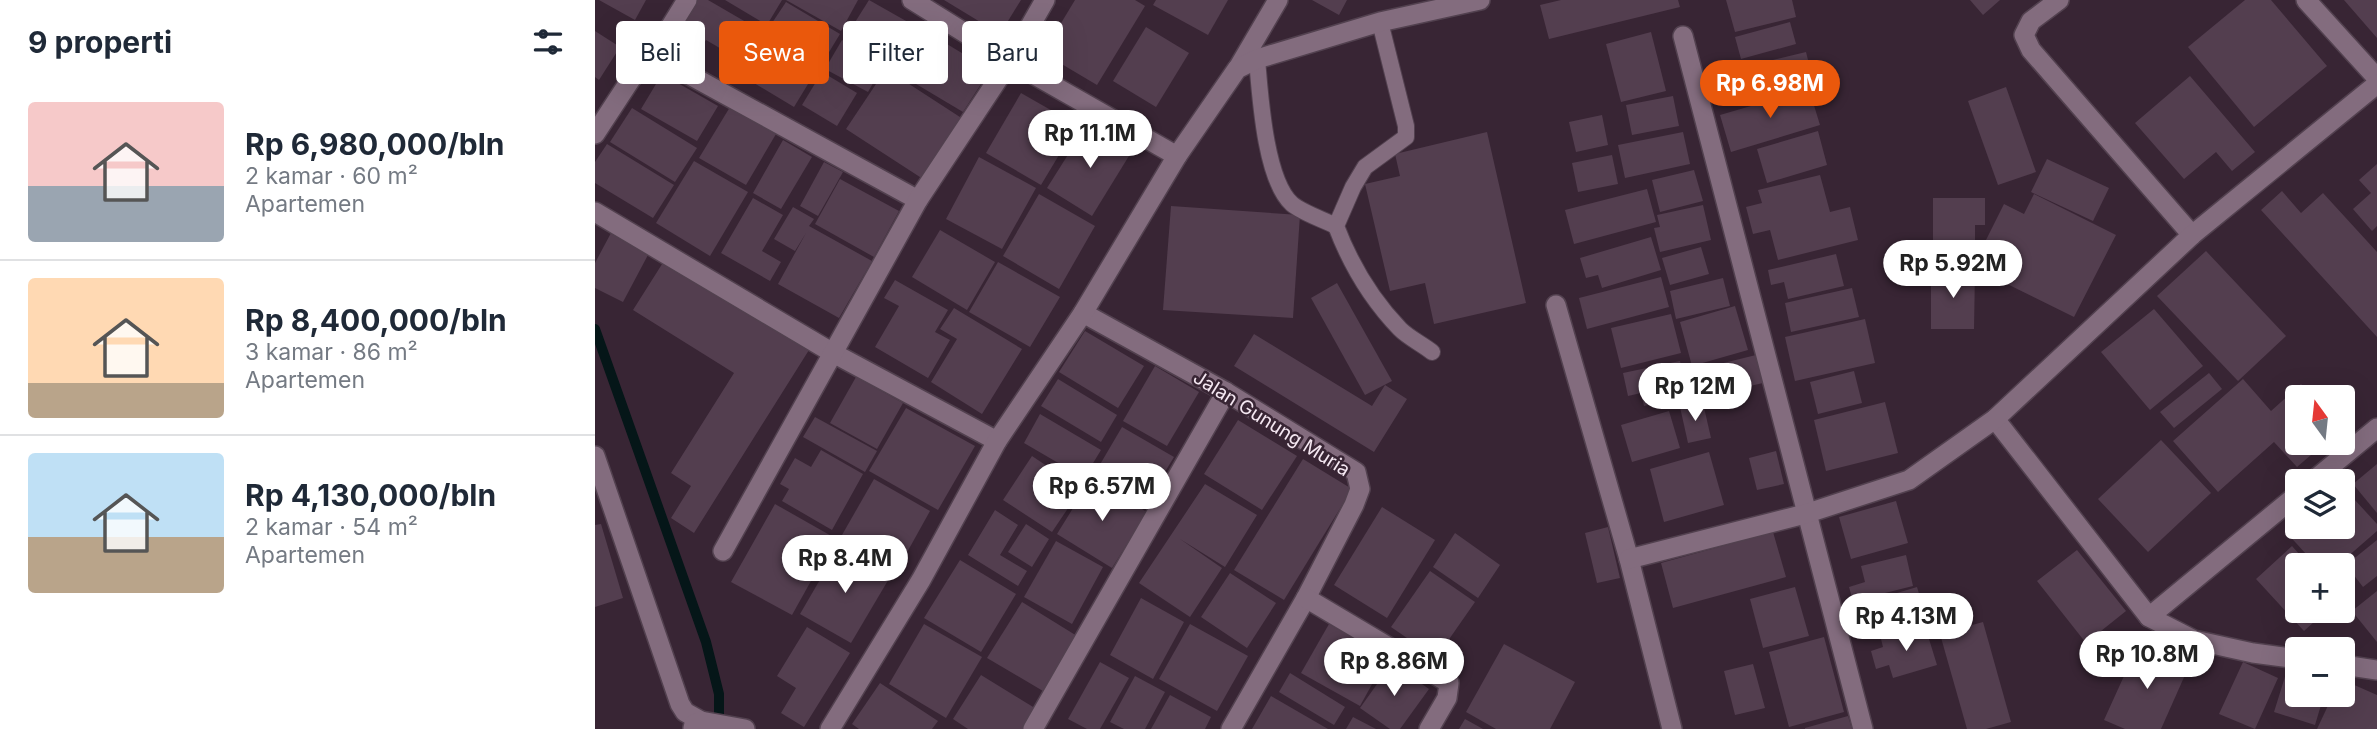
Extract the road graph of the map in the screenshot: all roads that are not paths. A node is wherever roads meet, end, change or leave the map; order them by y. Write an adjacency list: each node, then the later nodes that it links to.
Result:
1 (687, 0): 9 (street)
2 (912, 0): 12 (street)
3 (1045, 0): 10 (street)
4 (1278, 0): 15 (street)
5 (1480, 0): 8 (street)
6 (2059, 0): 27 (street)
7 (2306, 0): 16 (street)
8 (1459, 3): 11 (street)
9 (674, 21)
10 (1033, 21)
11 (1380, 22): 14 (street); 26 (lane)
12 (962, 31)
13 (1683, 36): 39 (street)
14 (1257, 59): 15 (street); 26 (lane)
15 (1237, 69): 23 (street)
16 (2377, 78)
17 (705, 83): 24 (street)
18 (628, 84): 22 (street)
19 (995, 84): 24 (street)
20 (1050, 84): 23 (street)
21 (2377, 84): 27 (street)
22 (595, 134)
23 (1177, 156): 29 (street)
24 (918, 200): 31 (street)
25 (595, 212): 31 (street)
26 (1335, 226): 30 (lane)
27 (2192, 235): 33 (street)
28 (1556, 305): 41 (street)
29 (1083, 313): 32 (street, Jalan Gunung Muria); 35 (street)
30 (1432, 352)
31 (833, 353): 35 (street); 40 (street)
32 (1226, 392): 42 (street, Jalan Gunung Muria); 50 (street)
33 (1995, 419): 39 (street); 43 (street)
34 (2377, 428): 37 (street)
35 (997, 441): 49 (street)
36 (595, 456): 47 (street)
37 (2327, 469)
38 (2285, 505): 43 (street)
39 (1805, 514): 41 (street); 54 (street)
40 (723, 551)
41 (1629, 559): 53 (street)
42 (1306, 598): 51 (street, Jalan Gunung Muria); 52 (street)
43 (2149, 617): 44 (street)
44 (2285, 657)
45 (2355, 667): 46 (street)
46 (2377, 670)
47 (700, 724): 48 (street)
48 (744, 729)
49 (830, 729)
50 (1033, 729)
51 (1231, 729)
52 (1429, 729)
53 (1672, 729)
54 (1863, 729)

